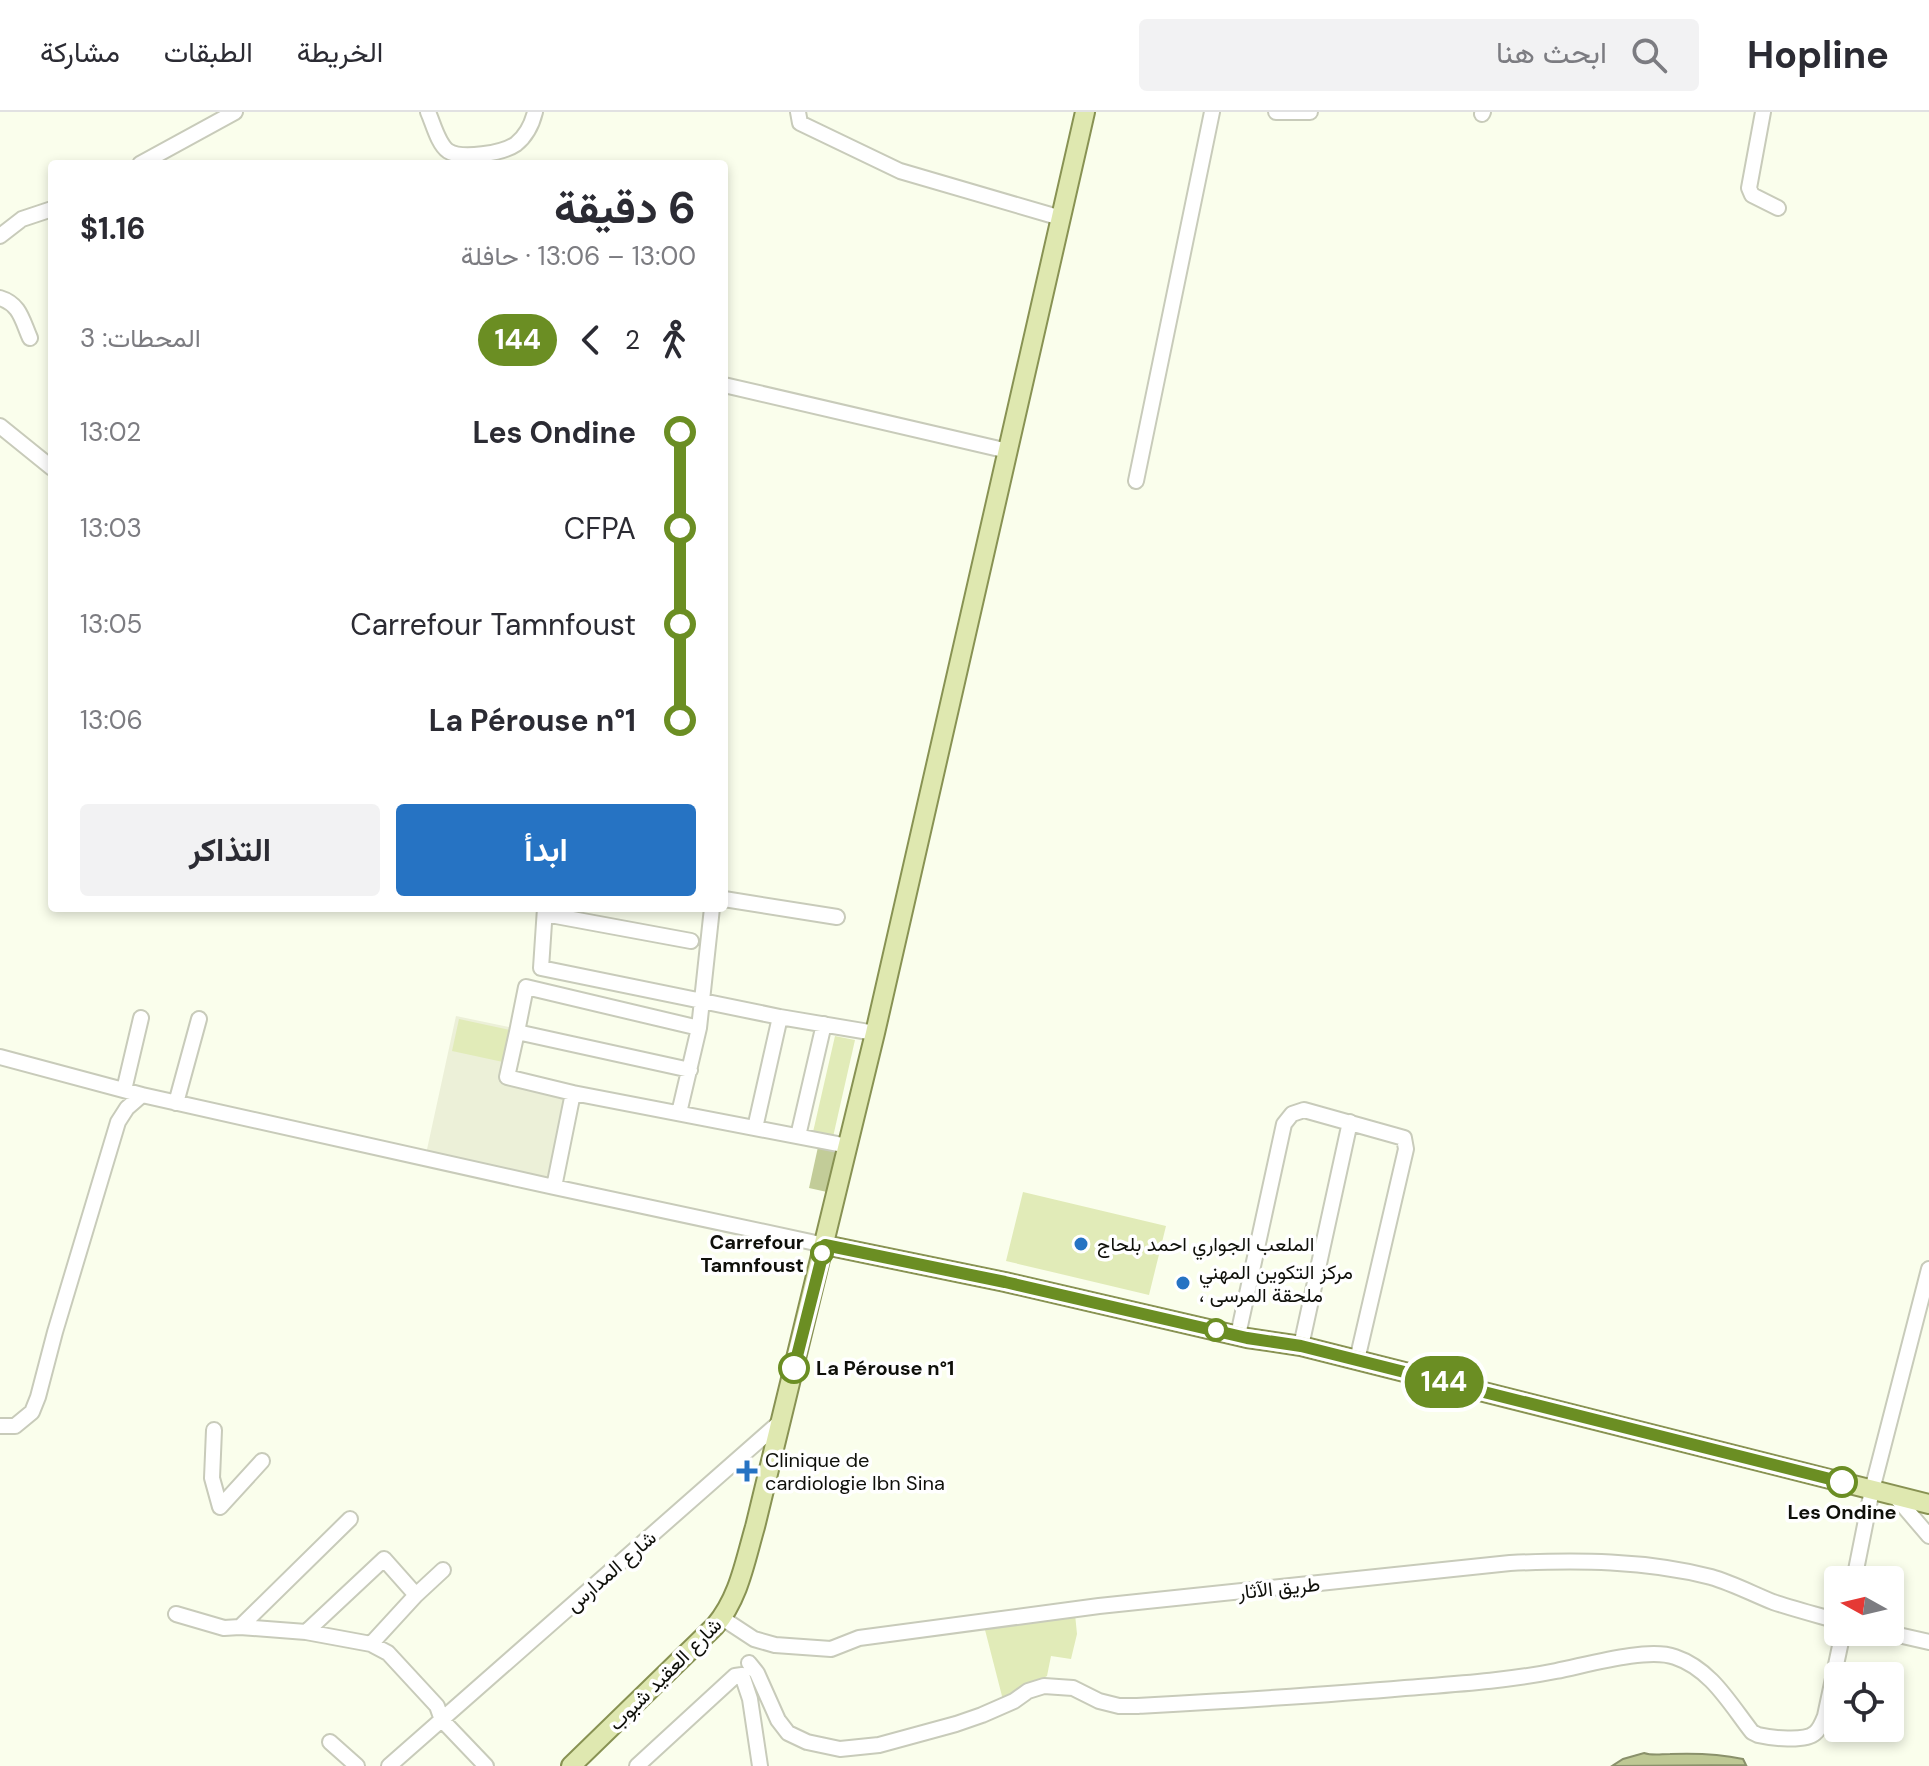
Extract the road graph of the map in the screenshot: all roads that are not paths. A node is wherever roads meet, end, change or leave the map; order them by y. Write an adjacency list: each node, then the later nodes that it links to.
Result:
1 (235, 112): 10 (street)
2 (428, 112): 3 (street)
3 (535, 112)
4 (798, 112): 13 (street)
5 (1085, 112): 13 (main road, شارع العقيد شبوب)
6 (1212, 112): 21 (street)
7 (1276, 112): 8 (street)
8 (1310, 112)
9 (1763, 112): 11 (street)
10 (147, 160)
11 (1778, 208)
12 (48, 210): 14 (street)
13 (1061, 218): 19 (main road, شارع العقيد شبوب)
14 (0, 236)
15 (0, 298): 16 (street)
16 (30, 338)
17 (728, 386): 19 (street)
18 (0, 426): 20 (street)
19 (1008, 451): 35 (main road, شارع العقيد شبوب)
20 (48, 465)
21 (1136, 481)
22 (728, 900): 26 (street)
23 (545, 912): 28 (street)
24 (550, 912): 27 (street)
25 (712, 912): 28 (street)
26 (837, 917)
27 (691, 941)
28 (702, 1000): 29 (street); 33 (street)
29 (780, 1017): 32 (street); 44 (street)
30 (141, 1018): 38 (street)
31 (199, 1019): 41 (street)
32 (824, 1024): 35 (street); 45 (street)
33 (699, 1028): 34 (street); 37 (street)
34 (517, 1032): 37 (street); 39 (street)
35 (875, 1033): 46 (main road, شارع العقيد شبوب)
36 (0, 1057): 38 (street)
37 (690, 1070): 42 (street)
38 (124, 1090): 40 (street)
39 (573, 1093): 42 (street); 47 (street)
40 (142, 1095): 41 (street); 54 (street)
41 (176, 1103): 47 (street)
42 (679, 1113): 44 (street)
43 (1350, 1122): 50 (street); 51 (street); 52 (street)
44 (755, 1128): 45 (street)
45 (798, 1136): 46 (street)
46 (848, 1146): 48 (main road, شارع العقيد شبوب)
47 (554, 1187): 48 (street)
48 (825, 1245): 50 (main road); 53 (main road, شارع العقيد شبوب)
49 (1929, 1269): 57 (street)
50 (1238, 1335): 51 (main road)
51 (1301, 1346): 52 (main road)
52 (1357, 1360): 57 (main road)
53 (780, 1422): 67 (main road, شارع العقيد شبوب); 76 (street, شارع المدارس)
54 (0, 1426)
55 (214, 1430): 56 (street)
56 (262, 1461)
57 (1872, 1490): 58 (main road); 62 (street)
58 (1894, 1495): 59 (main road); 61 (street)
59 (1929, 1504)
60 (350, 1519): 68 (street)
61 (1929, 1536)
62 (1857, 1566)
63 (443, 1570): 64 (street)
64 (416, 1595): 69 (street); 73 (street)
65 (176, 1614): 68 (street)
66 (1824, 1617): 71 (street, طريق الآثار)
67 (722, 1618): 71 (street, طريق الآثار); 81 (main road, شارع العقيد شبوب)
68 (240, 1627): 69 (street)
69 (306, 1632): 73 (street)
70 (1904, 1636): 72 (street)
71 (754, 1639): 75 (street)
72 (1929, 1642)
73 (371, 1644): 76 (street)
74 (1840, 1646): 75 (street)
75 (749, 1670): 82 (street); 83 (street)
76 (442, 1720): 79 (street, شارع المدارس); 80 (street)
77 (330, 1742): 78 (street)
78 (357, 1766)
79 (389, 1766)
80 (486, 1766)
81 (571, 1766)
82 (637, 1766)
83 (760, 1766)

